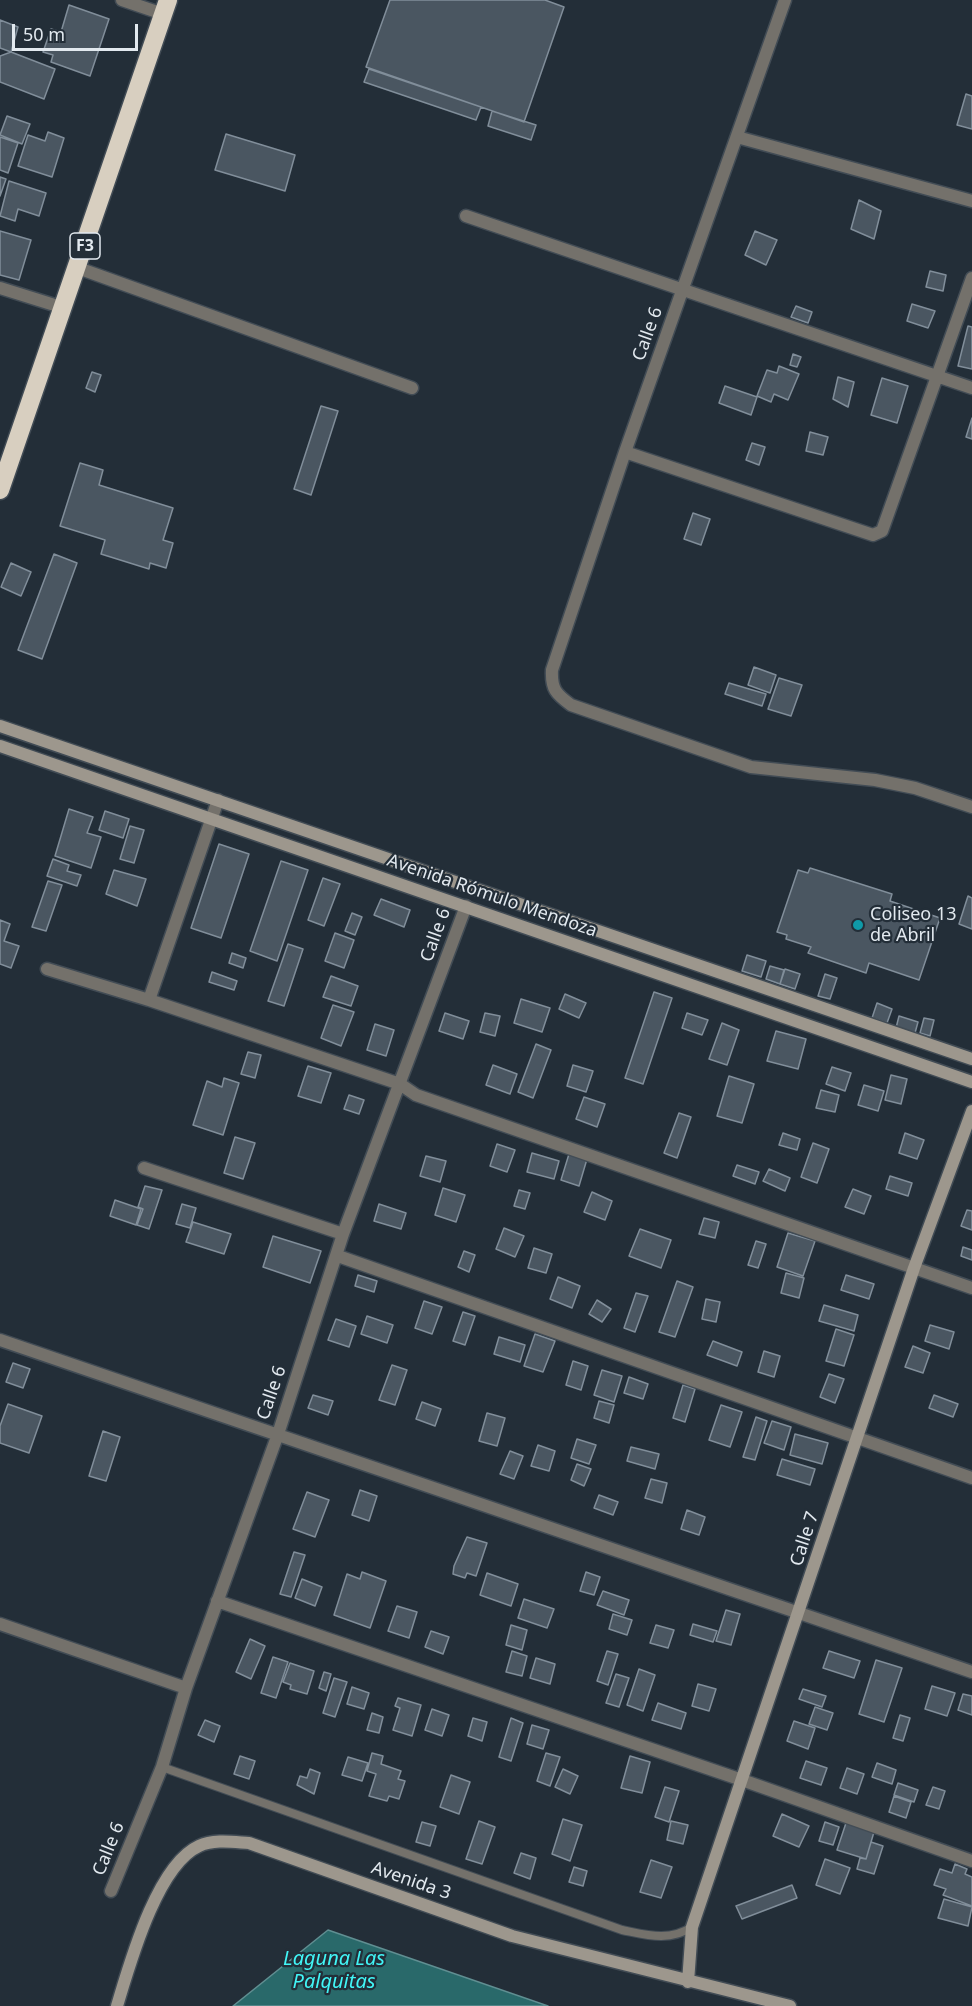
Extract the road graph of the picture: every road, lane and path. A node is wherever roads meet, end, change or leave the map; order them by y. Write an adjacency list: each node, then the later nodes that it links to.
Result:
1 (122, 0): 3 (street)
2 (785, 0): 4 (street, Calle 6)
3 (165, 7): 7 (highway, F3)
4 (737, 137): 5 (street); 10 (street, Calle 6)
5 (972, 201)
6 (466, 216): 10 (street)
7 (78, 268): 11 (highway, F3); 13 (street)
8 (972, 278): 12 (street)
9 (0, 288): 11 (street)
10 (683, 289): 12 (street); 15 (street, Calle 6)
11 (64, 308): 16 (highway, F3)
12 (936, 377): 14 (street); 15 (street)
13 (412, 388)
14 (972, 388)
15 (625, 452): 20 (street, Calle 6)
16 (0, 490)
17 (0, 726): 19 (street, Avenida Rómulo Mendoza)
18 (0, 746): 21 (street, Avenida Rómulo Mendoza)
19 (218, 800): 21 (street); 25 (street, Avenida Rómulo Mendoza)
20 (972, 807)
21 (214, 818): 22 (street, Avenida Rómulo Mendoza); 24 (street)
22 (466, 906): 26 (street, Avenida Rómulo Mendoza); 27 (street, Calle 6)
23 (47, 969): 24 (street)
24 (149, 1000): 27 (street)
25 (972, 1059)
26 (972, 1082)
27 (400, 1084): 30 (street, Calle 6); 32 (street)
28 (972, 1111): 32 (street, Calle 7)
29 (144, 1168): 30 (street)
30 (343, 1234): 31 (street, Calle 6)
31 (338, 1256): 35 (street, Calle 6); 36 (street)
32 (914, 1268): 33 (street); 36 (street, Calle 7)
33 (972, 1288)
34 (0, 1340): 35 (street)
35 (278, 1434): 38 (street, Calle 6); 39 (street)
36 (858, 1438): 37 (street); 39 (street, Calle 7)
37 (972, 1478)
38 (217, 1601): 42 (street, Calle 6); 44 (street)
39 (800, 1613): 41 (street); 44 (street, Calle 7)
40 (0, 1624): 42 (street)
41 (972, 1672)
42 (186, 1688): 43 (street, Calle 6)
43 (162, 1767): 46 (street, Calle 6); 47 (lane)
44 (742, 1780): 45 (street); 47 (street, Calle 7)
45 (972, 1861)
46 (111, 1891)
47 (692, 1927): 48 (street, Calle 7)
48 (688, 1982): 49 (street, Avenida 3); 50 (street, Avenida 3)
49 (117, 2006)
50 (790, 2006)

